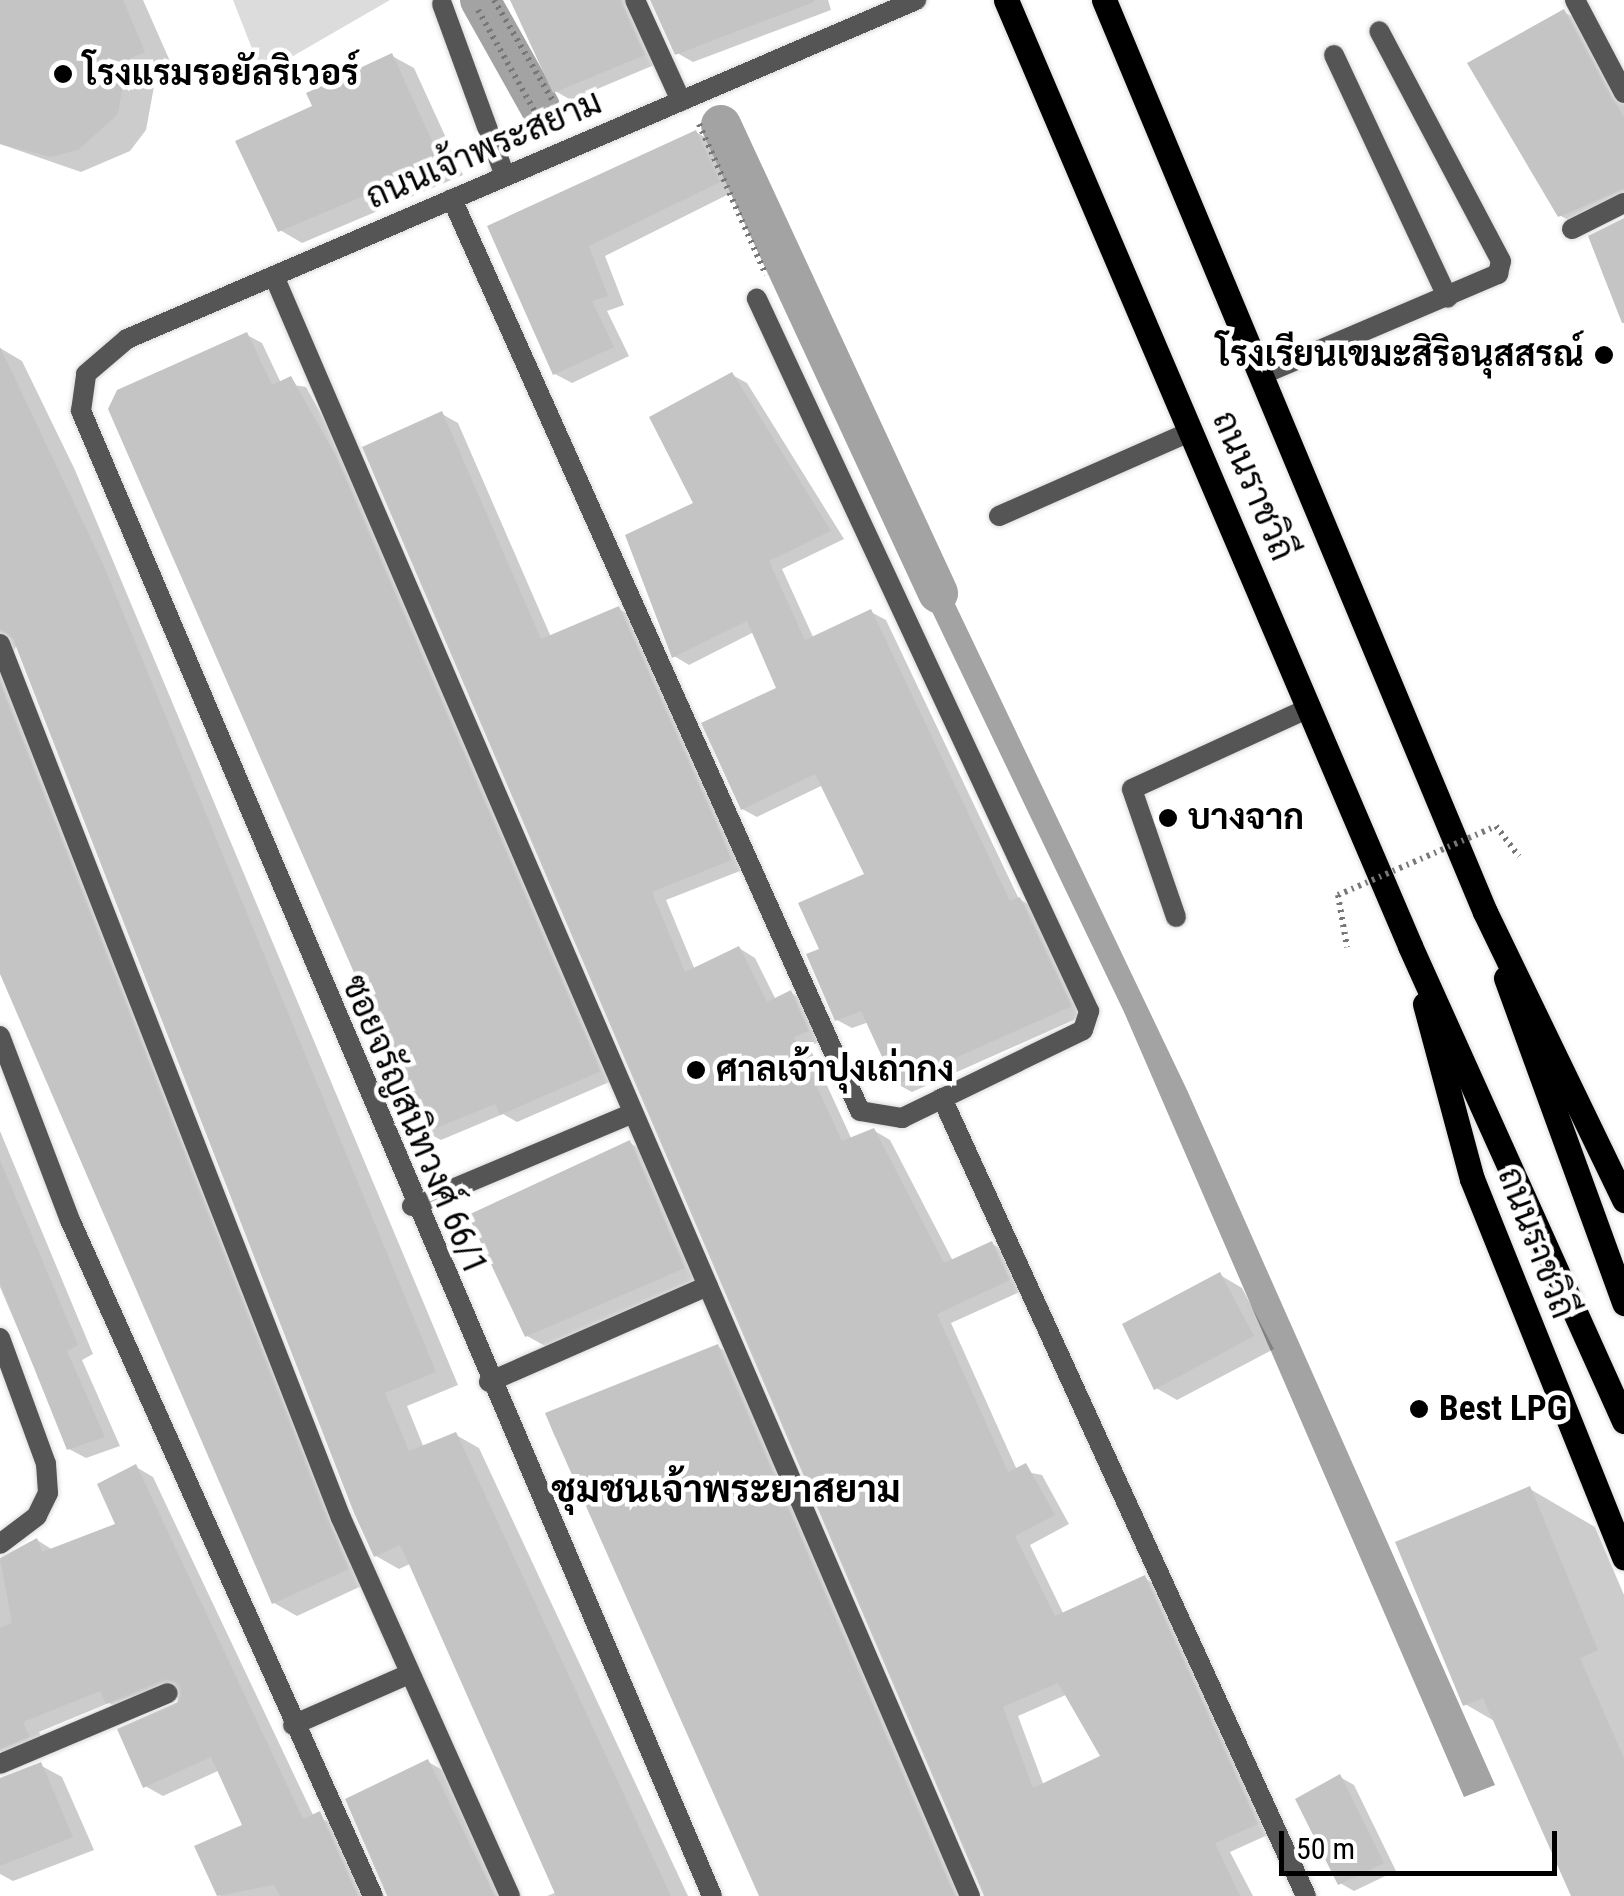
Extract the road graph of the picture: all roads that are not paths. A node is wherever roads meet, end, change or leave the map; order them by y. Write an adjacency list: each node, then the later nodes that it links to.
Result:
1 (634, 0): 10 (street)
2 (916, 0): 10 (street, ถนนเจ้าพระสยาม)
3 (1006, 0): 20 (main road, ถนนราชวิถี)
4 (1104, 0): 19 (main road, ถนนราชวิถี)
5 (1580, 2): 9 (street)
6 (442, 4): 11 (street)
7 (1380, 30): 16 (street)
8 (1334, 56): 16 (street)
9 (1624, 93)
10 (681, 101): 11 (street, ถนนเจ้าพระสยาม)
11 (505, 176): 12 (street, ถนนเจ้าพระสยาม)
12 (452, 199): 15 (street, ถนนเจ้าพระสยาม); 28 (street)
13 (1624, 203): 14 (street)
14 (1572, 229)
15 (274, 276): 18 (street, ถนนเจ้าพระสยาม); 29 (street)
16 (1448, 298): 19 (street)
17 (757, 299): 28 (street)
18 (86, 374): 31 (street, ซอยจรัญสนิทวงศ์ 66/1)
19 (1261, 375): 24 (main road, ถนนราชวิถี)
20 (1192, 431): 21 (street); 23 (main road, ถนนราชวิถี)
21 (1000, 516)
22 (0, 644): 39 (street)
23 (1309, 708): 25 (street); 26 (main road, ถนนราชวิถี)
24 (1485, 912): 30 (main road, ถนนราชวิถี); 33 (main road, ถนนราชวิถี)
25 (1176, 917)
26 (1410, 946): 36 (main road, ถนนราชวิถี); 38 (main road, ถนนราชวิถี)
27 (0, 1036): 41 (street)
28 (942, 1098): 47 (street)
29 (633, 1113): 31 (street); 32 (street)
30 (1622, 1190)
31 (412, 1206): 35 (street, ซอยจรัญสนิทวงศ์ 66/1)
32 (708, 1286): 35 (street); 46 (street)
33 (1624, 1304)
34 (0, 1338): 37 (street)
35 (489, 1382): 45 (street, ซอยจรัญสนิทวงศ์ 66/1)
36 (1624, 1420)
37 (0, 1544)
38 (1624, 1558)
39 (409, 1674): 41 (street); 44 (street)
40 (168, 1693): 42 (street)
41 (294, 1725): 43 (street)
42 (0, 1764)
43 (373, 1896)
44 (510, 1896)
45 (712, 1896)
46 (970, 1896)
47 (1306, 1896)

